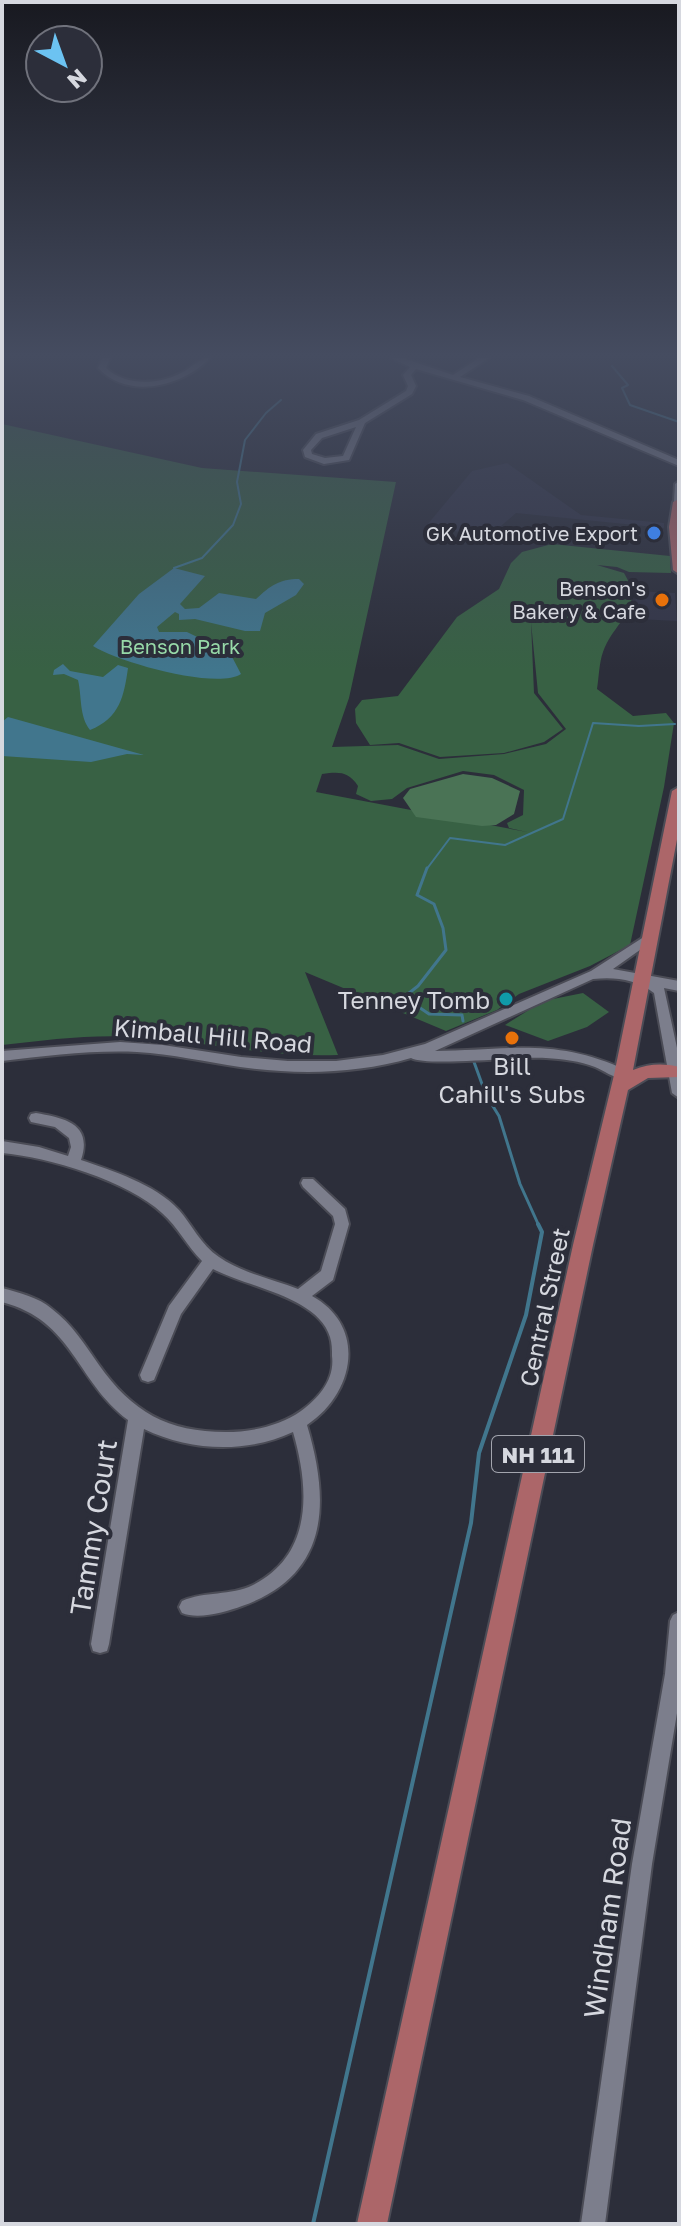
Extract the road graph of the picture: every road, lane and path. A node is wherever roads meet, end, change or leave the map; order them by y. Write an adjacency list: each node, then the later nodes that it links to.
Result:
1 (679, 484): 2 (street)
2 (678, 505): 3 (main road)
3 (679, 570)
4 (679, 791): 5 (main road, Central Street / NH 111)
5 (650, 937): 6 (street); 7 (main road, Central Street / NH 111)
6 (591, 975): 7 (street, Kimball Hill Road); 10 (street, Kimball Hill Road)
7 (642, 978): 8 (street, Kimball Hill Road); 11 (street); 12 (main road, Central Street / NH 111)
8 (679, 986)
9 (2, 1056): 10 (street, Kimball Hill Road)
10 (404, 1056): 12 (street)
11 (675, 1072): 12 (main road); 13 (street)
12 (622, 1081): 27 (main road, Central Street / NH 111)
13 (679, 1093)
14 (36, 1118): 16 (street)
15 (2, 1147): 16 (street)
16 (72, 1164): 18 (street)
17 (308, 1183): 20 (street)
18 (211, 1260): 20 (street); 21 (street)
19 (2, 1295): 22 (street)
20 (301, 1296): 23 (street)
21 (148, 1375)
22 (137, 1418): 23 (street); 26 (street, Tammy Court)
23 (298, 1422): 24 (street)
24 (188, 1607)
25 (679, 1621): 28 (street, Windham Road)
26 (100, 1644)
27 (372, 2224)
28 (593, 2224)

